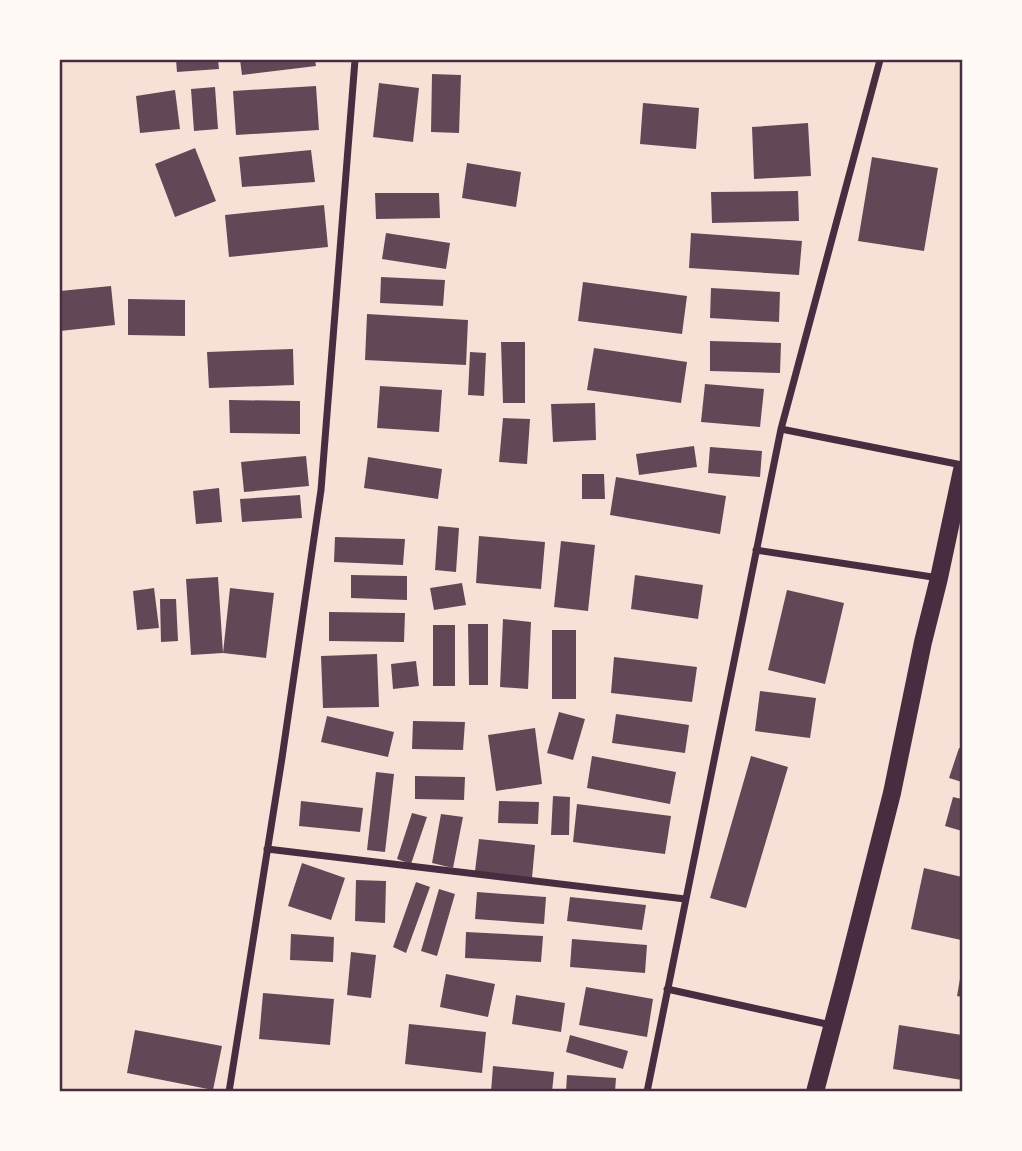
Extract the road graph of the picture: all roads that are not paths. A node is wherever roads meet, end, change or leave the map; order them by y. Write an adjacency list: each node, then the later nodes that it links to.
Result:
1 (355, 60): 8 (street)
2 (880, 60): 3 (street)
3 (781, 429): 4 (street); 6 (street)
4 (962, 465)
5 (962, 470): 7 (main road)
6 (756, 550): 7 (street); 9 (street)
7 (939, 578): 11 (main road)
8 (267, 849): 9 (street); 12 (street)
9 (685, 899): 10 (street)
10 (667, 989): 11 (street); 13 (street)
11 (832, 1025): 14 (main road)
12 (229, 1091)
13 (646, 1091)
14 (815, 1091)

